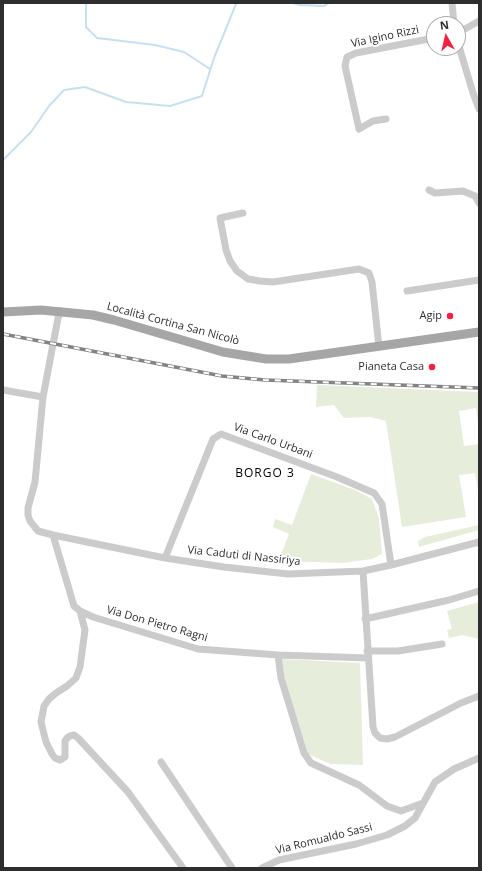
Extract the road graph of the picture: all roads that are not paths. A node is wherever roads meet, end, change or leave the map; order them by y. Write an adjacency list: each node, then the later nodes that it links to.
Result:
1 (452, 3): 2 (street)
2 (453, 16)
3 (479, 21): 4 (street)
4 (466, 28)
5 (426, 40): 9 (street, Via Igino Rizzi)
6 (463, 56): 7 (street)
7 (476, 92): 8 (street)
8 (479, 109)
9 (386, 119)
10 (429, 190): 11 (street)
11 (479, 202)
12 (243, 213): 18 (street)
13 (479, 280): 14 (street)
14 (407, 291)
15 (61, 311): 16 (main road, Località Cortina San Nicolò); 18 (main road, Località Cortina San Nicolò); 20 (street, Via Caduti di Nassiriya)
16 (3, 312)
17 (479, 332): 18 (main road, Località Cortina San Nicolò)
18 (379, 347)
19 (3, 390): 20 (street)
20 (43, 397): 21 (street, Via Caduti di Nassiriya)
21 (53, 535): 23 (street, Via Caduti di Nassiriya); 27 (street)
22 (479, 542): 24 (street, Via Caduti di Nassiriya)
23 (165, 558): 24 (street, Via Carlo Urbani); 25 (street, Via Caduti di Nassiriya)
24 (391, 565): 25 (street, Via Caduti di Nassiriya)
25 (363, 571): 28 (street)
26 (479, 591): 28 (street)
27 (80, 611): 30 (street, Via Don Pietro Ragni); 36 (street)
28 (365, 619): 31 (street)
29 (442, 644): 31 (street, Via Don Pietro Ragni)
30 (278, 655): 31 (street, Via Don Pietro Ragni); 35 (street)
31 (367, 655): 32 (street)
32 (479, 696)
33 (479, 758): 35 (street, Via Romualdo Sassi)
34 (161, 762): 37 (street)
35 (423, 803): 38 (street, Via Romualdo Sassi)
36 (183, 868)
37 (232, 868)
38 (262, 868)

